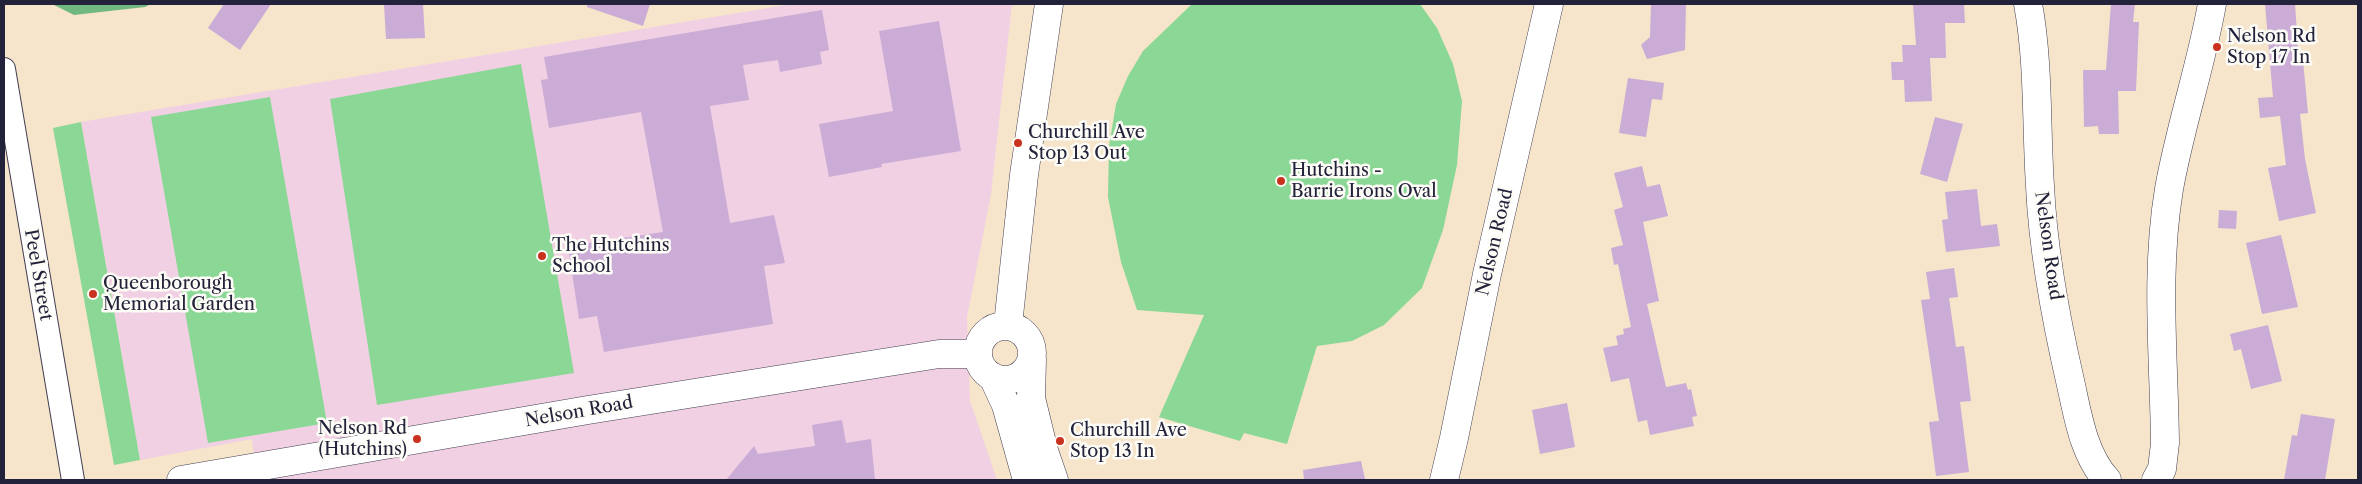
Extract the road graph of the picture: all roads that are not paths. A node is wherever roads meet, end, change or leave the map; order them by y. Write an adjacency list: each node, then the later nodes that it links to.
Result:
1 (1049, 4): 6 (street)
2 (1549, 4): 14 (street, Nelson Road)
3 (2028, 4): 15 (street, Nelson Road)
4 (2212, 4): 16 (street)
5 (4, 69): 10 (street, Peel Street)
6 (1008, 325): 7 (street); 8 (street)
7 (978, 354): 9 (street); 11 (street, Nelson Road)
8 (1032, 358): 9 (street); 13 (street)
9 (993, 377): 12 (street)
10 (73, 480)
11 (180, 480)
12 (1027, 480)
13 (1054, 480)
14 (1444, 480)
15 (2107, 480)
16 (2156, 480)

